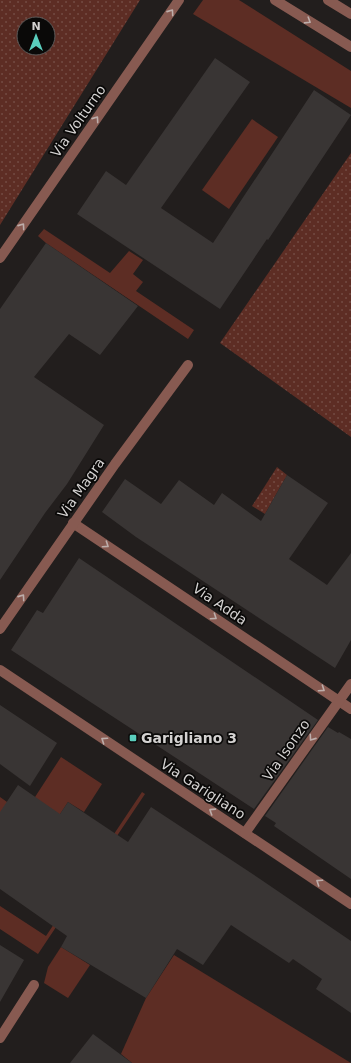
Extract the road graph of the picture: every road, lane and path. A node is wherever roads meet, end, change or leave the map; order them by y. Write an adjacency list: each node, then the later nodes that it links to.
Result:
1 (179, 0): 6 (street, Via Volturno, one-way to 1)
2 (275, 0): 5 (street, one-way to 5)
3 (328, 0): 4 (street)
4 (351, 14)
5 (351, 47)
6 (0, 258)
7 (188, 364): 8 (street, Via Magra)
8 (74, 523): 9 (street, Via Magra, one-way to 8); 12 (street, Via Adda, one-way to 12)
9 (0, 629)
10 (0, 670): 14 (street, Via Garigliano, one-way to 10)
11 (351, 684): 12 (street, Via Isonzo)
12 (339, 701): 13 (street, Via Adda); 14 (street, Via Isonzo, one-way to 14)
13 (351, 709)
14 (245, 833): 15 (street, Via Garigliano, one-way to 14)
15 (351, 904)
16 (34, 985): 17 (street)
17 (0, 1038)

